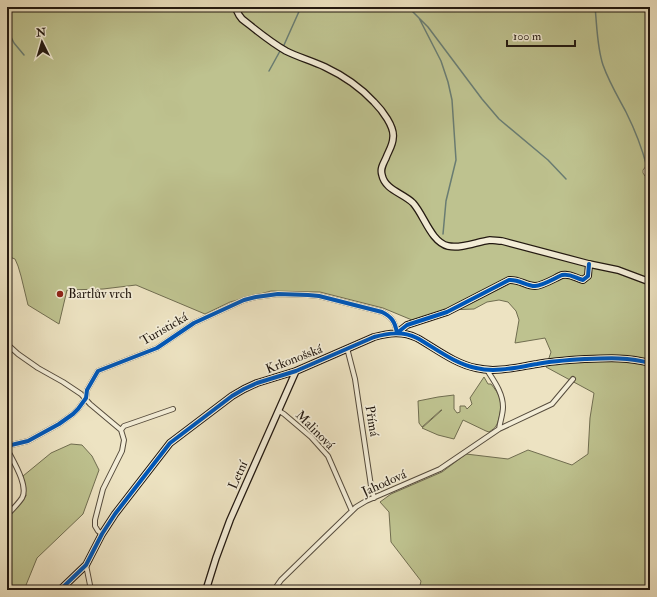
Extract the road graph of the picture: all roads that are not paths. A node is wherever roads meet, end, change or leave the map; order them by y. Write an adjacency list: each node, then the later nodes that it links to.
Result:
1 (235, 7): 2 (street)
2 (589, 264): 3 (street); 4 (street)
3 (650, 282)
4 (397, 333): 6 (street, Krkonošská); 8 (street, Krkonošská); 11 (street, Turistická)
5 (7, 344): 11 (street)
6 (347, 348): 9 (street, Krkonošská); 17 (street, Přímá)
7 (650, 363): 8 (street, Krkonošská)
8 (487, 370): 14 (street)
9 (296, 371): 13 (street, Letní); 20 (street, Krkonošská)
10 (573, 379): 14 (street, Jahodová)
11 (86, 398): 15 (street); 16 (street, Turistická)
12 (173, 409): 15 (street)
13 (279, 411): 18 (street, Malinová); 24 (street, Letní)
14 (499, 429): 17 (street, Jahodová)
15 (121, 430): 20 (street)
16 (7, 447): 19 (street, Turistická)
17 (374, 498): 18 (street, Jahodová)
18 (352, 511): 25 (street, Jahodová)
19 (7, 515)
20 (102, 534): 21 (street, Krkonošská)
21 (86, 565): 22 (street, Krkonošská); 23 (street)
22 (60, 590)
23 (91, 590)
24 (206, 590)
25 (274, 590)

